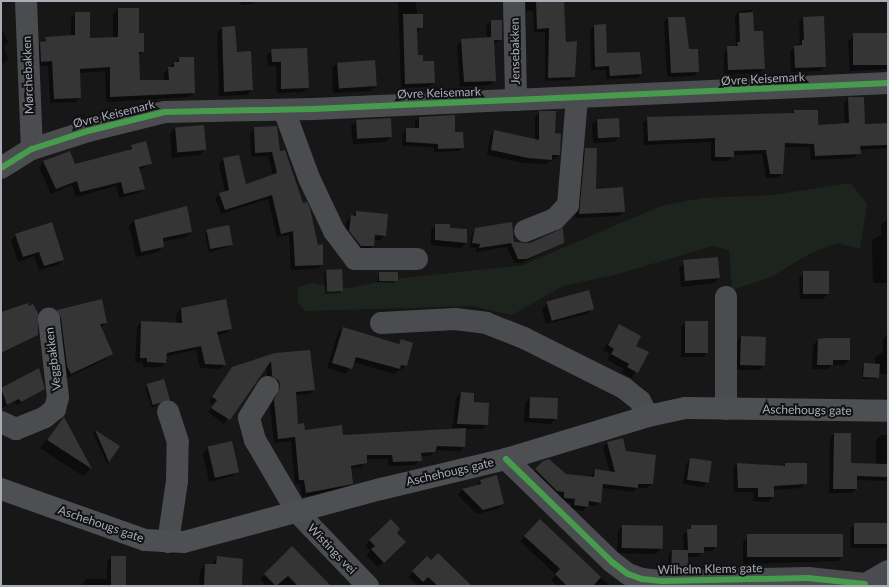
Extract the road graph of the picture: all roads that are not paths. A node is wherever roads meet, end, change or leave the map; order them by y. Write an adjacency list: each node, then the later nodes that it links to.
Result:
1 (26, 1): 7 (street, Mørchebakken)
2 (514, 1): 5 (street, Jensebakken)
3 (888, 84): 4 (street, Øvre Keisemark)
4 (577, 98): 5 (street, Øvre Keisemark); 9 (street)
5 (516, 100): 6 (street, Øvre Keisemark)
6 (284, 110): 7 (street, Øvre Keisemark); 10 (street)
7 (32, 149): 8 (street, Øvre Keisemark)
8 (1, 168)
9 (525, 231)
10 (417, 259)
11 (726, 297): 15 (street)
12 (49, 319): 19 (street, Veggbakken)
13 (381, 322): 18 (street)
14 (268, 387): 22 (street)
15 (726, 409): 16 (main road, Aschehougs gate); 18 (main road, Aschehougs gate)
16 (888, 411)
17 (168, 412): 23 (street)
18 (648, 416): 20 (main road, Aschehougs gate)
19 (1, 422)
20 (506, 459): 22 (main road, Aschehougs gate); 25 (street, Wilhelm Klems gate)
21 (1, 489): 23 (main road, Aschehougs gate)
22 (297, 512): 23 (main road, Aschehougs gate); 26 (street, Wistings vei)
23 (168, 542)
24 (888, 571): 25 (street)
25 (864, 585)
26 (368, 586)

